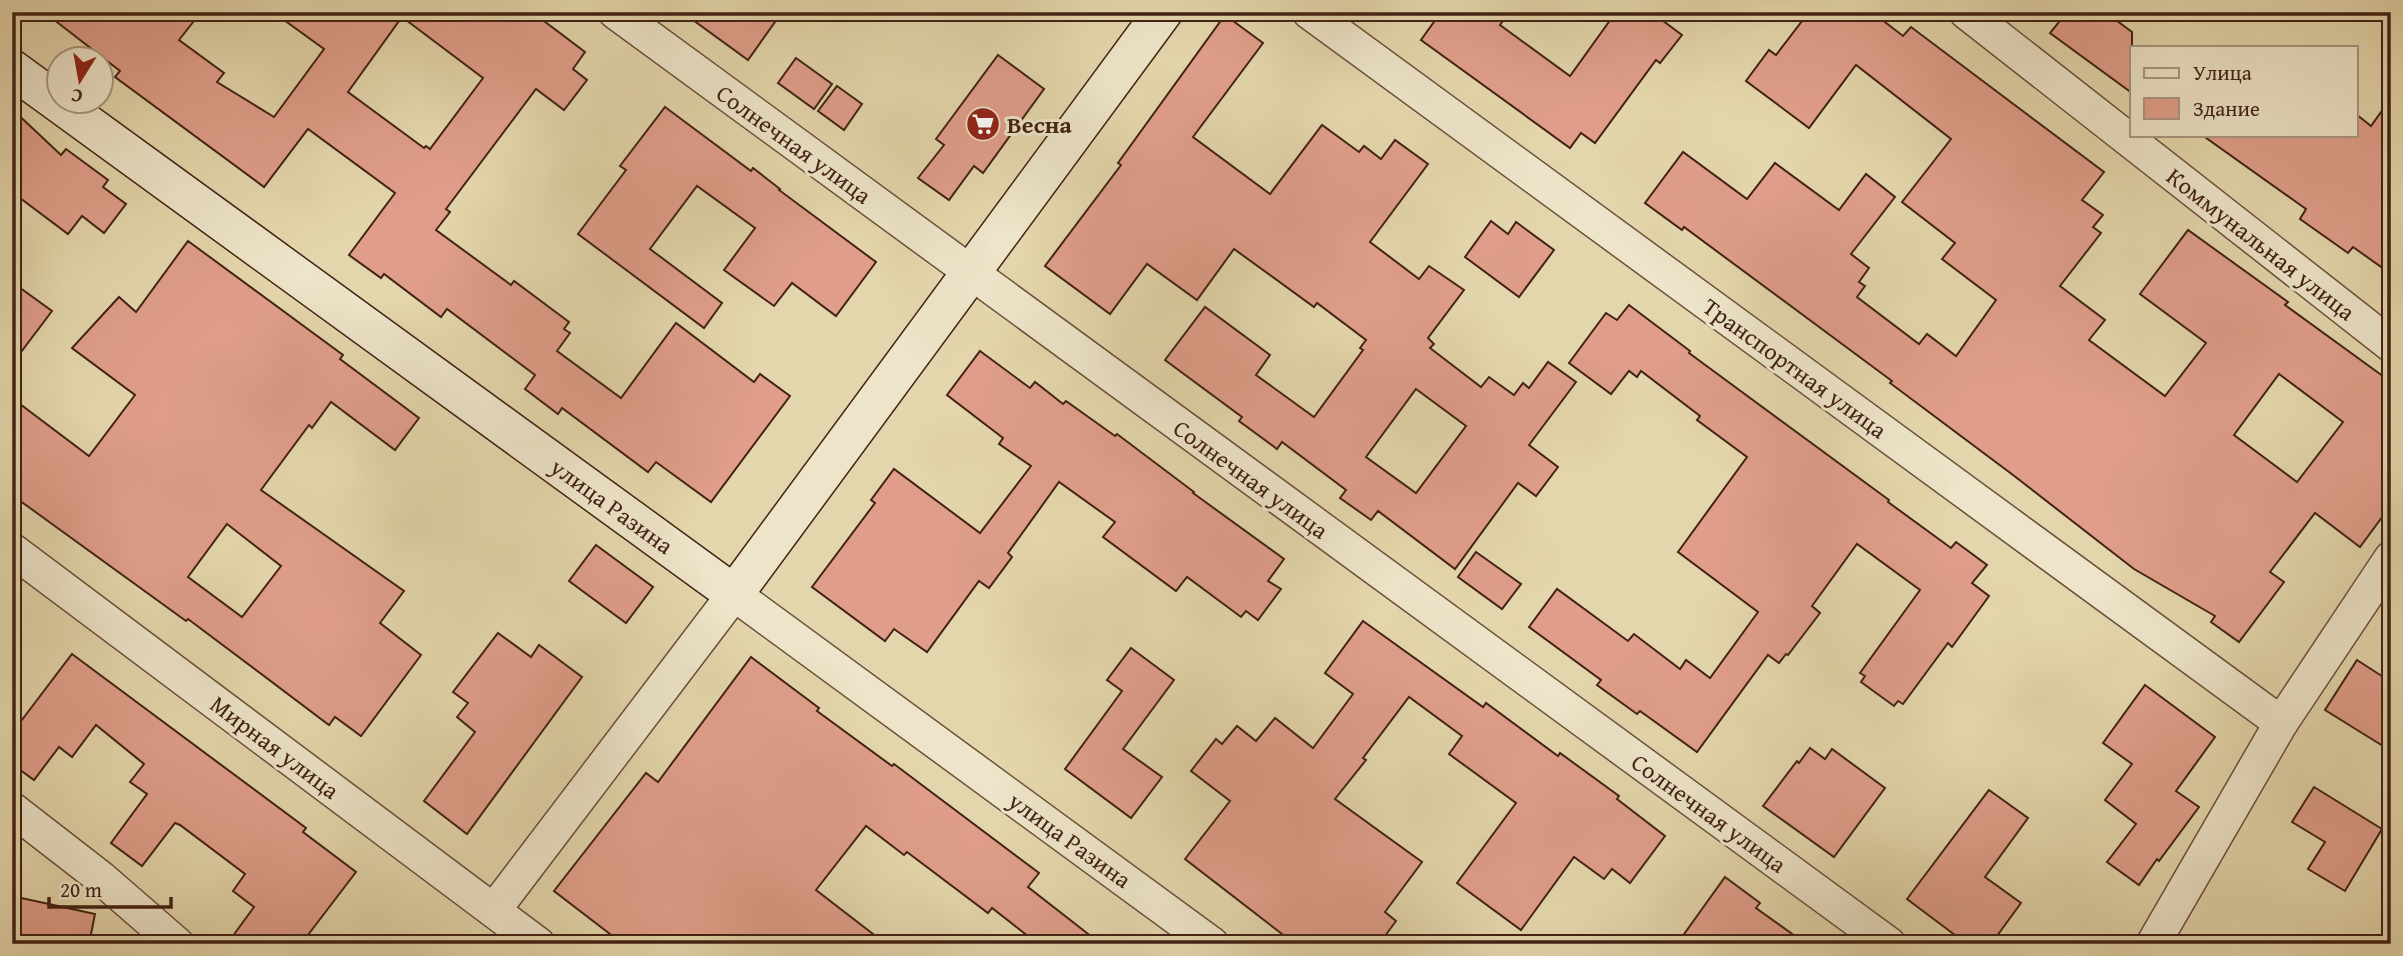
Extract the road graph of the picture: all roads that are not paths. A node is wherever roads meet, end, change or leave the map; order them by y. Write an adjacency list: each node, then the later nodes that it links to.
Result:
1 (615, 12): 6 (street, Солнечная улица)
2 (1163, 12): 6 (street)
3 (1309, 12): 11 (street, Транспортная улица)
4 (1966, 12): 7 (street, Коммунальная улица)
5 (12, 69): 10 (street, улица Разина)
6 (970, 274): 10 (street); 17 (street, Солнечная улица)
7 (2391, 345)
8 (12, 550): 13 (street, Мирная улица)
9 (2391, 558): 11 (street)
10 (734, 594): 13 (street); 16 (street, улица Разина)
11 (2281, 723): 18 (street)
12 (12, 809): 14 (street)
13 (494, 910): 15 (street, Мирная улица)
14 (177, 944)
15 (538, 944)
16 (1212, 944)
17 (1889, 944)
18 (2153, 944)

